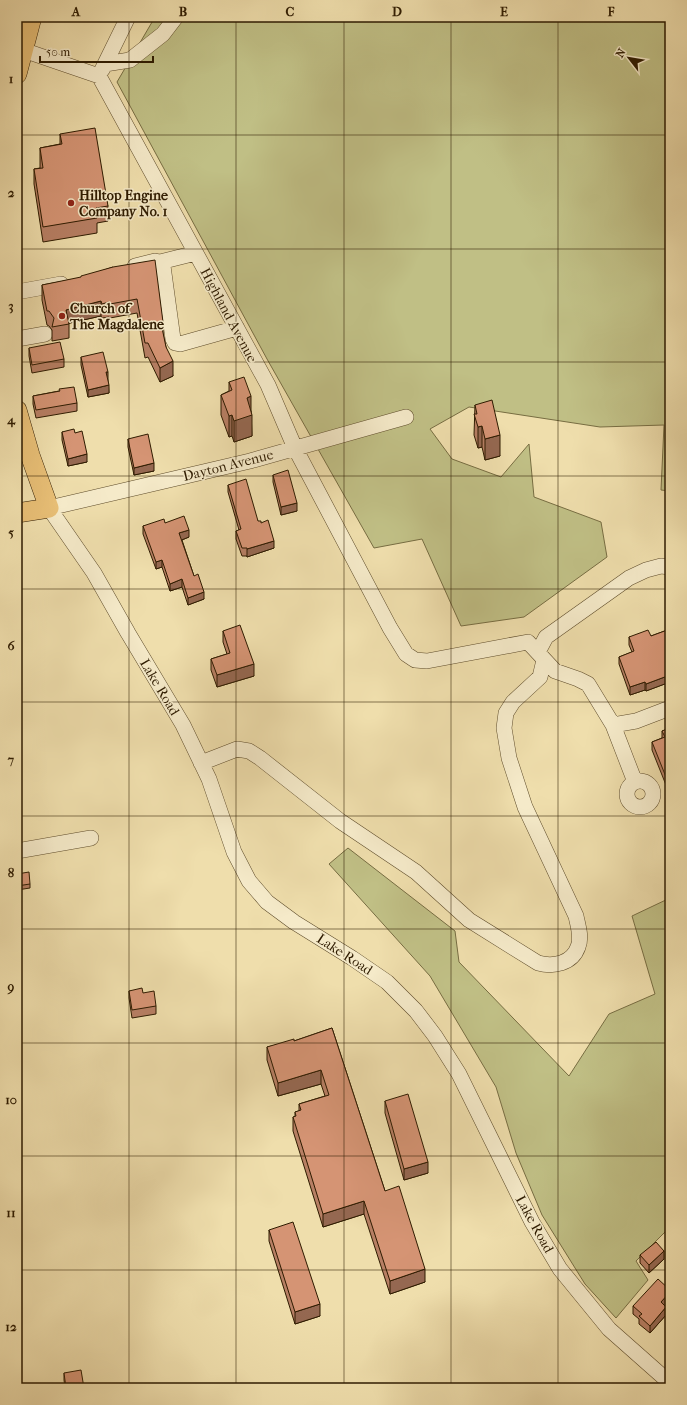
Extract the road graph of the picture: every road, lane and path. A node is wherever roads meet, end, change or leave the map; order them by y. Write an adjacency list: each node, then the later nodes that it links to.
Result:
1 (32, 17): 4 (main road)
2 (128, 17): 5 (street)
3 (176, 17): 5 (street)
4 (23, 50): 5 (street); 6 (main road)
5 (102, 70): 7 (street, Highland Avenue)
6 (17, 74)
7 (196, 253): 8 (street); 12 (street, Highland Avenue)
8 (160, 262): 9 (street); 12 (street)
9 (118, 271)
10 (74, 282): 11 (street)
11 (17, 292)
12 (237, 328): 17 (street, Highland Avenue)
13 (45, 334): 14 (street)
14 (17, 340)
15 (17, 410): 18 (main road)
16 (406, 417): 17 (street, Dayton Avenue)
17 (295, 448): 18 (street, Dayton Avenue); 21 (street, Highland Avenue)
18 (49, 508): 19 (main road); 24 (street, Lake Road)
19 (17, 513)
20 (670, 567): 21 (street)
21 (541, 656): 23 (street); 24 (street)
22 (670, 708): 23 (street)
23 (613, 725): 25 (street)
24 (201, 763): 28 (street, Lake Road)
25 (635, 782)
26 (91, 838): 27 (street)
27 (17, 851)
28 (669, 1381)

